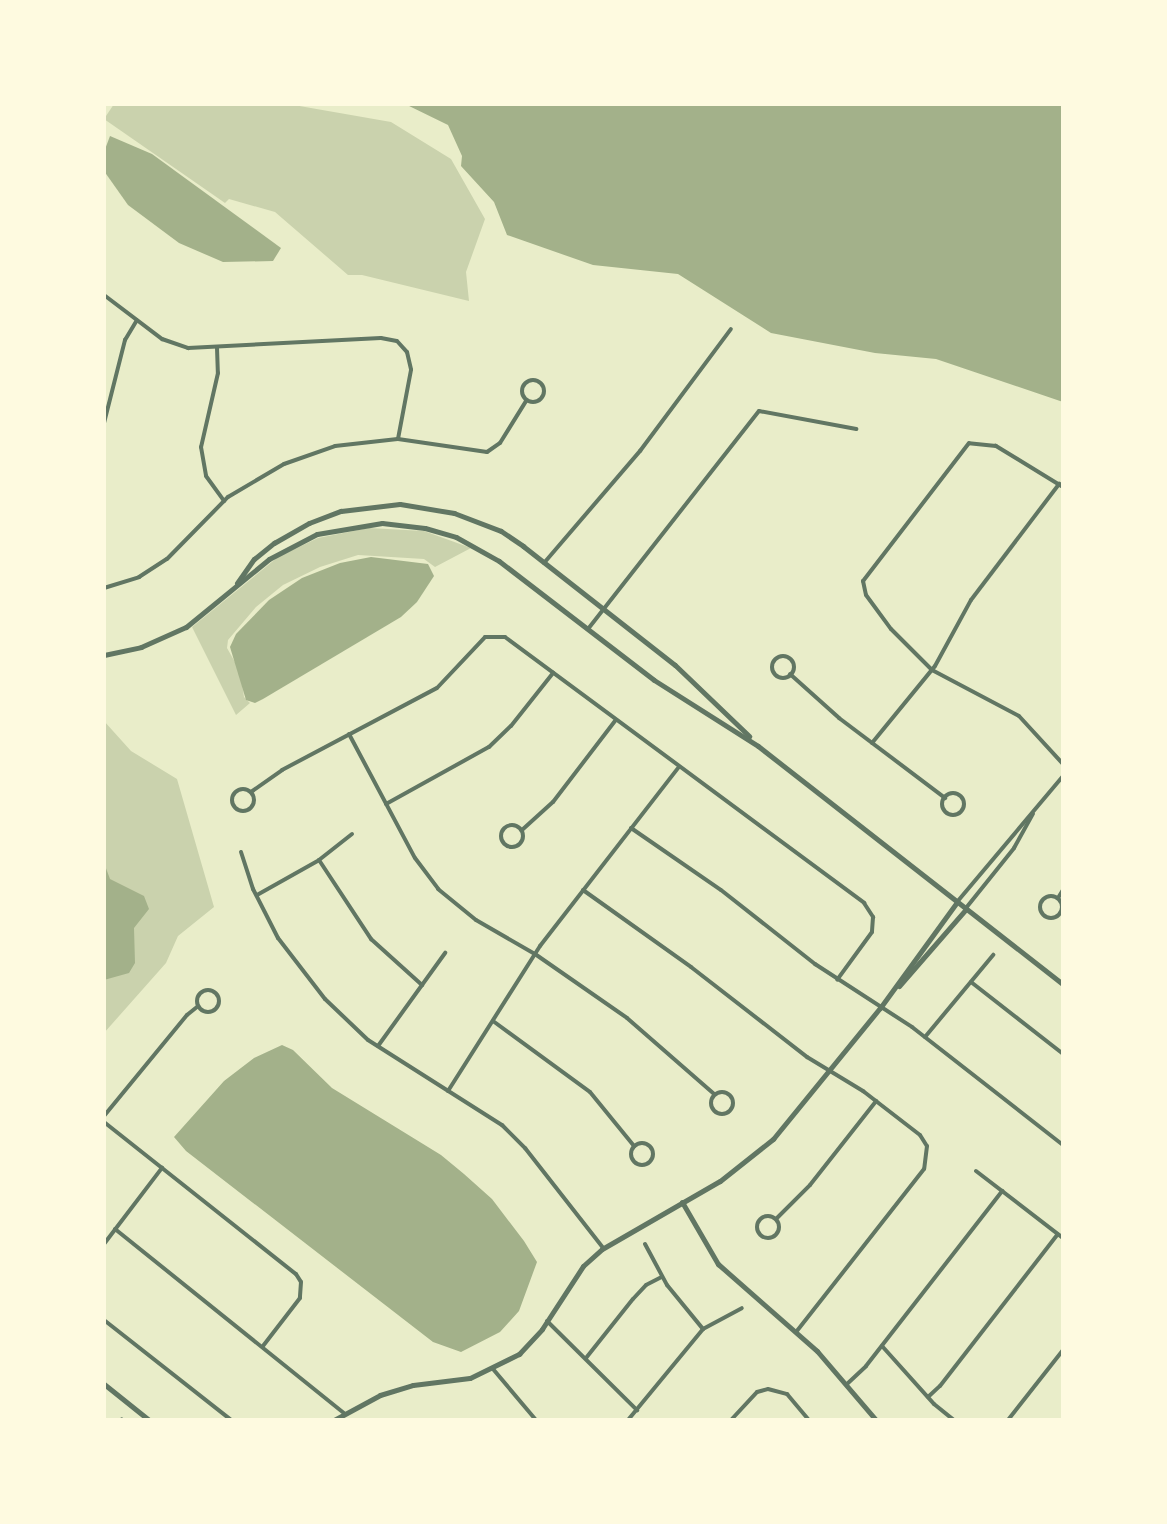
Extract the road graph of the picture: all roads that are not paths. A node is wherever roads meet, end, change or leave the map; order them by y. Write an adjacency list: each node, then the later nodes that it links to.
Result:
1 (104, 295): 2 (street)
2 (137, 320): 4 (street); 6 (street)
3 (731, 329): 13 (street)
4 (217, 348): 8 (street); 12 (street)
5 (526, 401): 5 (street); 8 (street)
6 (104, 423)
7 (856, 429): 16 (street)
8 (398, 439): 12 (street)
9 (104, 473): 10 (street)
10 (104, 485)
11 (1061, 486): 19 (street); 19 (street)
12 (224, 501): 15 (street)
13 (544, 563): 14 (street); 16 (street)
14 (237, 583): 17 (street); 18 (street)
15 (104, 588)
16 (603, 609): 17 (street); 25 (street)
17 (587, 631): 25 (street)
18 (104, 655)
19 (932, 670): 24 (street); 26 (street)
20 (553, 673): 22 (street); 23 (street); 31 (street)
21 (790, 674): 21 (street); 24 (street)
22 (615, 721): 27 (street); 34 (street)
23 (349, 734): 29 (street); 31 (street)
24 (872, 743): 30 (street)
25 (758, 746): 42 (street)
26 (1063, 764)
27 (679, 767): 33 (street); 47 (street)
28 (1063, 776): 32 (street)
29 (251, 792): 29 (street)
30 (945, 798): 30 (street)
31 (386, 804): 45 (street)
32 (1035, 808): 42 (street); 43 (street)
33 (631, 828): 38 (street); 47 (street)
34 (522, 830): 34 (street)
35 (352, 834): 37 (street)
36 (241, 852): 40 (street)
37 (319, 860): 40 (street); 50 (street)
38 (583, 890): 45 (street); 58 (street)
39 (1063, 890): 41 (street)
40 (256, 896): 56 (street)
41 (1058, 898): 41 (street)
42 (957, 902): 43 (street); 51 (street)
43 (966, 909): 49 (street); 51 (street)
44 (445, 953): 50 (street)
45 (535, 954): 54 (street); 60 (street)
46 (993, 955): 48 (street)
47 (837, 980): 53 (street)
48 (971, 982): 55 (street); 57 (street)
49 (1063, 984)
50 (422, 985): 56 (street)
51 (893, 992): 53 (street)
52 (198, 1006): 52 (street); 62 (street)
53 (880, 1008): 55 (street); 58 (street)
54 (492, 1021): 59 (street); 65 (street)
55 (925, 1037): 64 (street)
56 (378, 1046): 59 (street)
57 (1063, 1054)
58 (830, 1072): 61 (street); 69 (street)
59 (448, 1091): 75 (street)
60 (714, 1094): 60 (street)
61 (876, 1101): 70 (street); 81 (street)
62 (104, 1116)
63 (104, 1122): 66 (street)
64 (1063, 1145)
65 (634, 1146): 65 (street)
66 (162, 1168): 71 (street); 82 (street)
67 (976, 1171): 68 (street)
68 (1002, 1191): 72 (street); 83 (street)
69 (682, 1202): 75 (street); 81 (street)
70 (776, 1219): 70 (street)
71 (115, 1229): 73 (street); 82 (street)
72 (1061, 1236): 89 (street)
73 (104, 1244)
74 (645, 1244): 76 (street)
75 (603, 1248): 79 (street)
76 (662, 1277): 80 (street); 85 (street)
77 (742, 1308): 80 (street)
78 (104, 1320): 93 (street)
79 (547, 1321): 85 (street); 86 (street)
80 (703, 1329): 90 (street)
81 (797, 1331): 88 (street)
82 (263, 1346): 91 (street)
83 (882, 1346): 88 (street); 89 (street)
84 (1063, 1350): 101 (street)
85 (586, 1358): 90 (street)
86 (493, 1369): 91 (street); 95 (street)
87 (104, 1384): 92 (street)
88 (847, 1384): 99 (street)
89 (928, 1397): 100 (street)
90 (637, 1410): 96 (street)
91 (344, 1413): 94 (street)
92 (149, 1420)
93 (231, 1420)
94 (334, 1420)
95 (536, 1420)
96 (628, 1420)
97 (731, 1420): 98 (street)
98 (809, 1420)
99 (876, 1420)
100 (954, 1420)
101 (1008, 1420)

